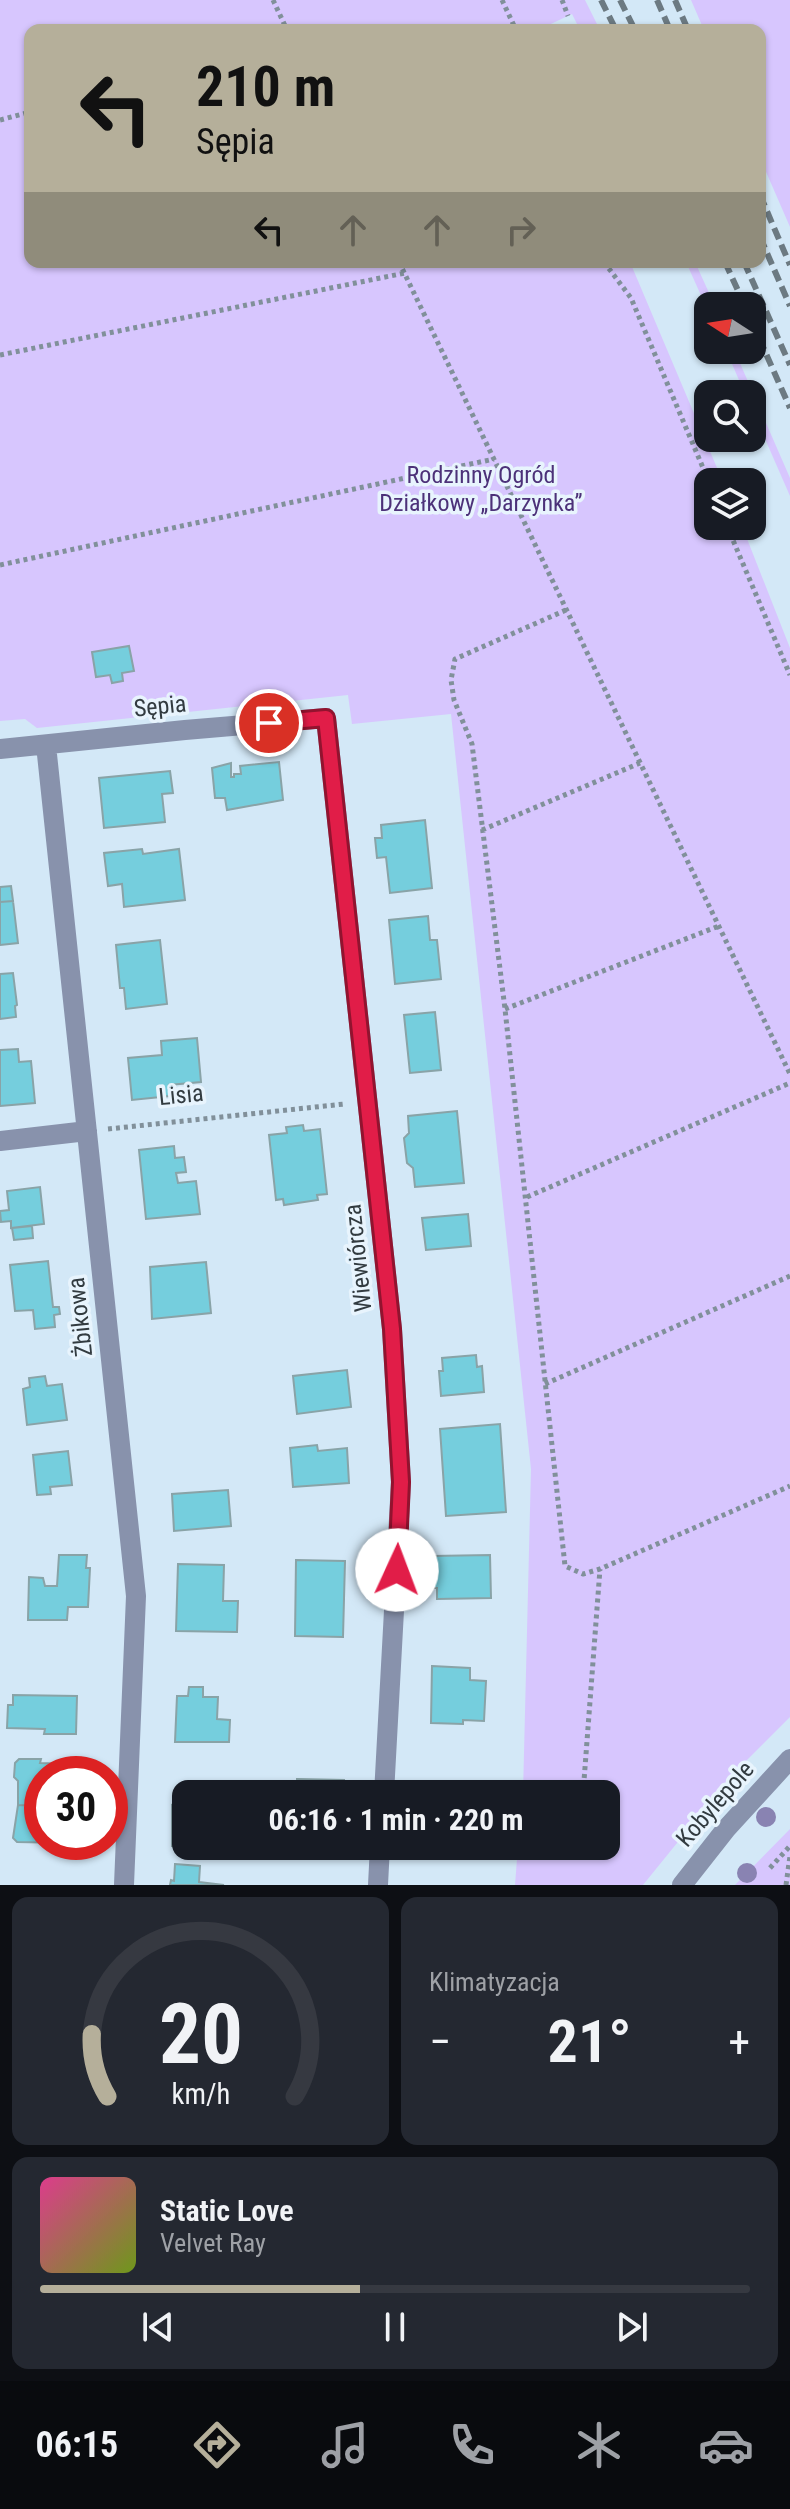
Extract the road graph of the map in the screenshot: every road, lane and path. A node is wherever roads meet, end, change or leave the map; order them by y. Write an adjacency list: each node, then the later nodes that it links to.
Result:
1 (273, 0): 5 (path)
2 (502, 0): 6 (path)
3 (562, 0): 4 (path)
4 (568, 16)
5 (284, 24)
6 (513, 24)
7 (24, 114): 8 (path)
8 (0, 120)
9 (402, 268): 11 (path)
10 (608, 268): 14 (path)
11 (405, 273): 12 (path); 13 (path)
12 (0, 355)
13 (494, 459): 16 (path); 17 (path)
14 (703, 468)
15 (733, 540): 18 (path)
16 (0, 565)
17 (566, 610): 22 (path); 23 (path)
18 (790, 675)
19 (326, 718): 20 (street, Sępia); 28 (street, Wiewiórcza)
20 (46, 745): 21 (street, Sępia); 29 (street, Żbikowa)
21 (0, 749)
22 (640, 763): 23 (path); 24 (path)
23 (482, 830): 25 (path)
24 (719, 926): 25 (path); 26 (path)
25 (505, 1009): 31 (path)
26 (790, 1074)
27 (790, 1083): 31 (path)
28 (367, 1101): 29 (path, Lisia); 37 (street, Wiewiórcza)
29 (87, 1131): 30 (street); 43 (street, Żbikowa)
30 (0, 1141)
31 (527, 1197): 33 (path)
32 (790, 1276): 33 (path)
33 (545, 1384): 35 (path)
34 (790, 1486): 35 (path)
35 (600, 1569): 38 (path)
36 (790, 1759): 45 (street, Kobylepole)
37 (385, 1780)
38 (584, 1780)
39 (790, 1846): 42 (path)
40 (790, 1856): 46 (path)
41 (379, 1860): 44 (street)
42 (770, 1868)
43 (124, 1885)
44 (378, 1885)
45 (682, 1885)
46 (786, 1885)

